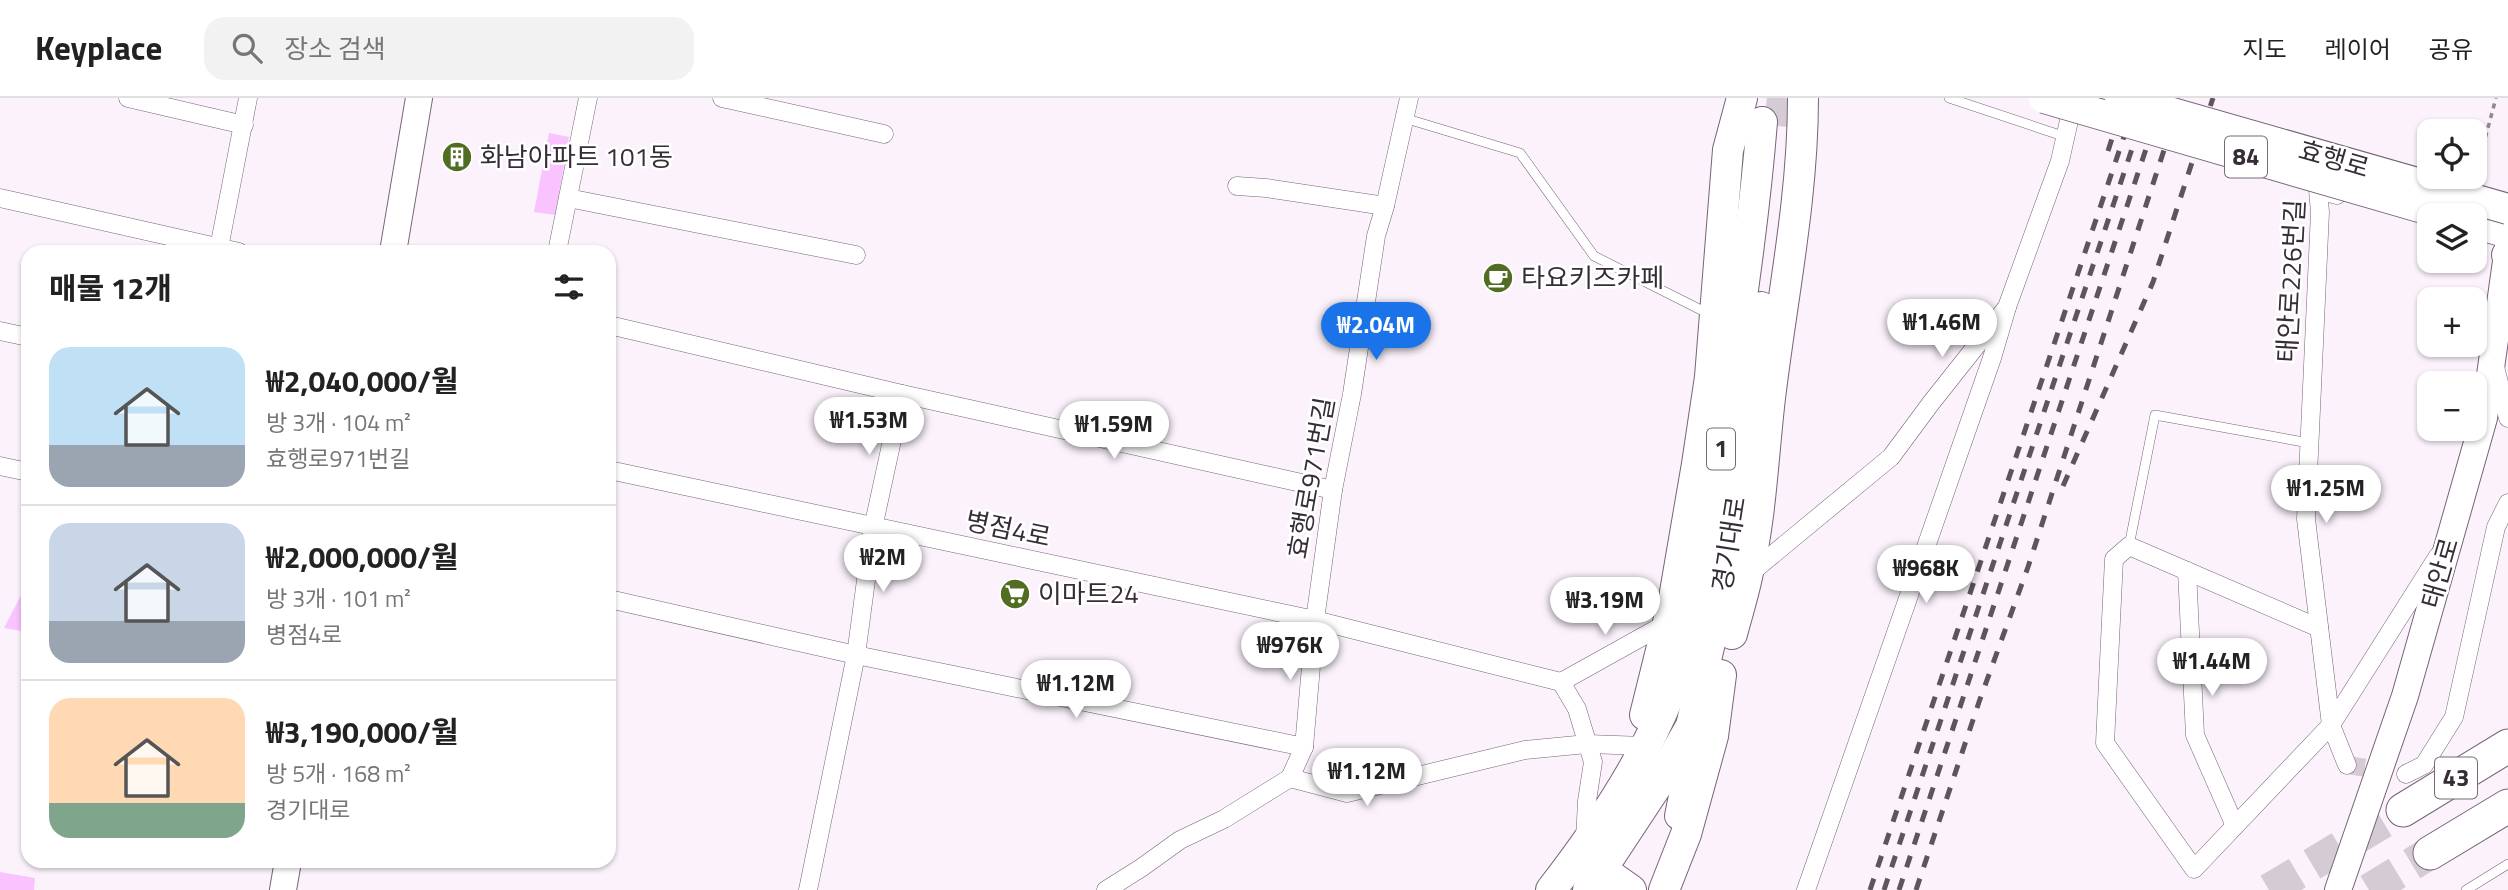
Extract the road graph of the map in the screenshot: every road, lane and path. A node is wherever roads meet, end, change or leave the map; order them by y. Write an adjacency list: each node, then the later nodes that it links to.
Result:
1 (128, 98): 15 (street)
2 (248, 98): 15 (street)
3 (419, 98): 30 (street)
4 (588, 98): 21 (street)
5 (722, 98): 17 (street)
6 (1409, 98): 14 (street, 효행로971번길)
7 (1742, 98): 35 (main road, 경기대로)
8 (1803, 98): 52 (main road)
9 (1949, 98): 18 (lane)
10 (2044, 98): 23 (main road, 84, bridge)
11 (2074, 98): 18 (street)
12 (2120, 98): 24 (main road, 효행로 / 84, bridge)
13 (2496, 98): 16 (path)
14 (1404, 118): 22 (street, 효행로971번길); 35 (lane)
15 (244, 125): 29 (street)
16 (2487, 132)
17 (884, 134)
18 (2066, 137): 34 (street)
19 (1237, 186): 22 (street)
20 (0, 198): 28 (street)
21 (568, 198): 31 (street); 33 (street)
22 (1385, 206): 46 (street, 효행로971번길)
23 (2417, 206)
24 (2508, 209)
25 (2417, 218): 42 (street, 태안로226번길)
26 (2487, 232): 32 (main road)
27 (2487, 238): 32 (street)
28 (206, 245)
29 (220, 245)
30 (394, 245)
31 (558, 245)
32 (2508, 247): 39 (street, 태안로)
33 (856, 255)
34 (2007, 307): 52 (street); 83 (street)
35 (1715, 318): 55 (main road, 경기대로)
36 (616, 327): 40 (street)
37 (0, 331): 38 (street)
38 (21, 336)
39 (2493, 360): 41 (street); 49 (street, 태안로)
40 (902, 394): 46 (street); 48 (street)
41 (2508, 418)
42 (2309, 443): 50 (lane); 56 (street, 태안로226번길)
43 (0, 466): 44 (street)
44 (21, 470)
45 (616, 472): 48 (street, 병점4로)
46 (1334, 490): 54 (street, 효행로971번길)
47 (2508, 503): 67 (street)
48 (873, 528): 54 (street, 병점4로); 57 (street)
49 (2450, 539): 60 (street); 84 (street, 태안로)
50 (2129, 546): 51 (street); 71 (street)
51 (2187, 571): 56 (street); 71 (street)
52 (1748, 576): 58 (main road)
53 (616, 601): 57 (street)
54 (1315, 620): 59 (street, 병점4로); 64 (street)
55 (1667, 623): 59 (street); 65 (main road, 경기대로)
56 (2319, 628): 60 (street, 태안로226번길)
57 (856, 655): 64 (street); 78 (street)
58 (1721, 675): 61 (main road); 82 (main road)
59 (1561, 682): 62 (street)
60 (2331, 724): 66 (street, 태안로226번길); 71 (street)
61 (1691, 726): 65 (main road, 경기대로 / 1); 76 (main road, 경기대로 / 1); 82 (street)
62 (1587, 744): 65 (street); 68 (street); 72 (street)
63 (2508, 746): 70 (highway, 43)
64 (1304, 747): 68 (street)
65 (1639, 752): 72 (main road, 경기대로 / 1)
66 (2347, 765)
67 (2406, 774)
68 (1290, 778): 79 (street)
69 (2508, 806): 73 (highway, 43)
70 (2403, 810)
71 (2235, 827)
72 (1584, 847): 80 (main road, 경기대로 / 1)
73 (2430, 853)
74 (2508, 864): 85 (lane)
75 (287, 868): 77 (street)
76 (1590, 887): 81 (main road)
77 (283, 890)
78 (808, 890)
79 (1106, 890)
80 (1552, 890)
81 (1631, 890)
82 (1664, 890)
83 (1806, 890)
84 (2338, 890)
85 (2466, 890)

